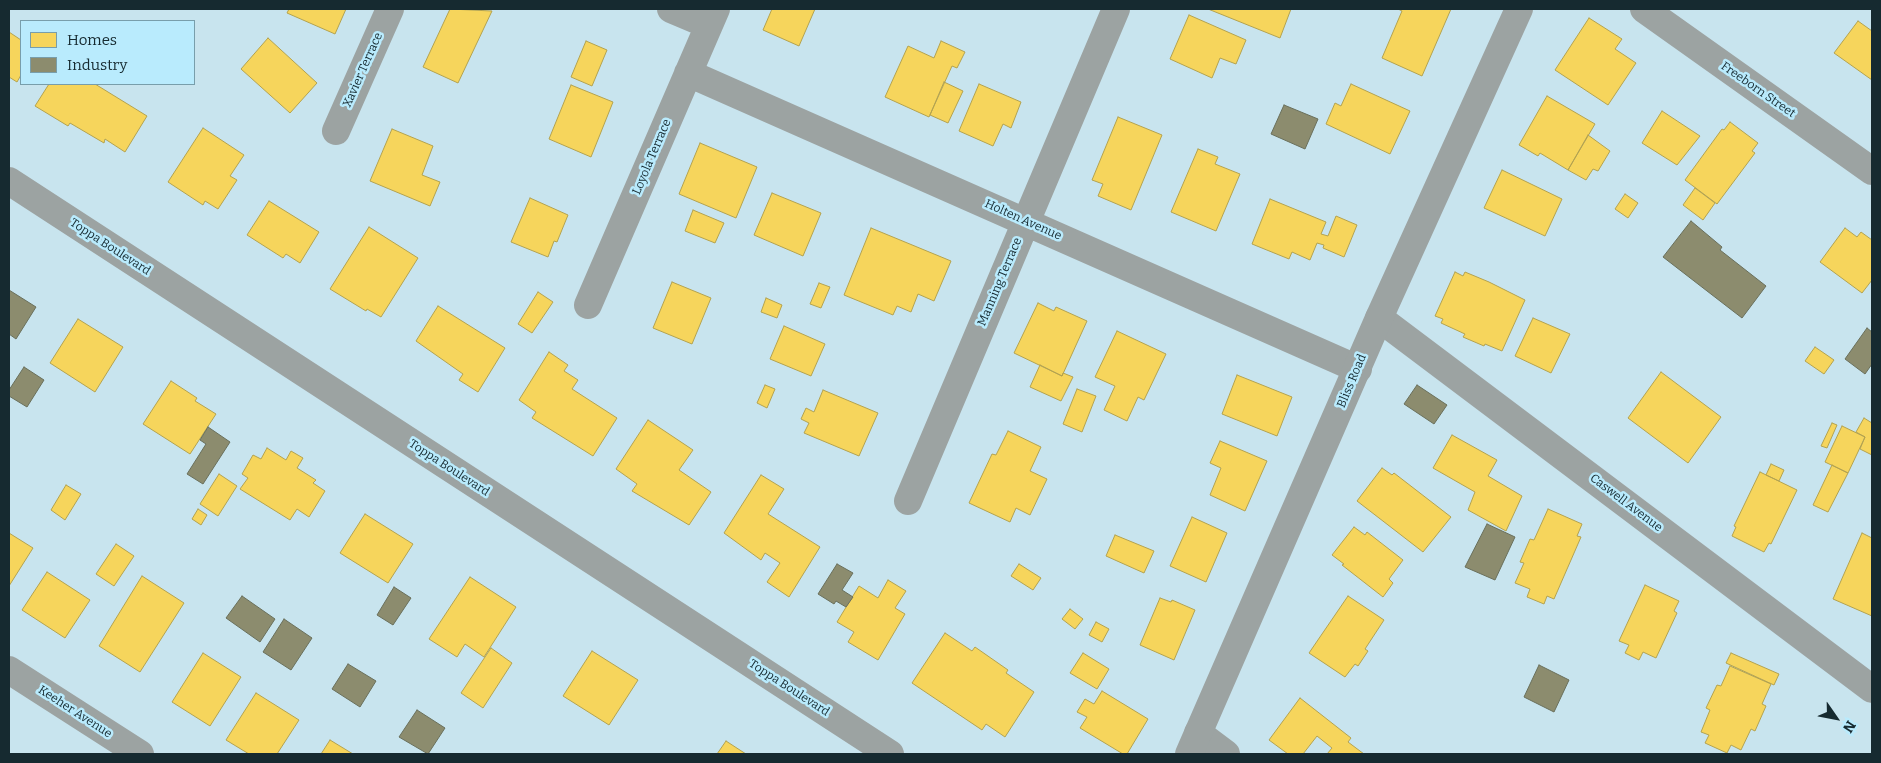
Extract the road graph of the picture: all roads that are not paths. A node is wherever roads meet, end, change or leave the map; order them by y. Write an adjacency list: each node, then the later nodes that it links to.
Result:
1 (390, 9): 8 (street, Xavier Terrace)
2 (671, 9): 6 (street)
3 (1116, 9): 11 (street, Manning Terrace)
4 (1519, 9): 13 (street, Bliss Road)
5 (1644, 9): 9 (street, Freeborn Street)
6 (712, 17): 7 (street, Loyola Terrace)
7 (688, 73): 11 (street, Holten Avenue); 12 (street, Loyola Terrace)
8 (336, 131)
9 (1872, 171)
10 (9, 181): 20 (street, Toppa Boulevard)
11 (1026, 221): 14 (street, Holten Avenue); 15 (street, Manning Terrace)
12 (588, 304)
13 (1379, 318): 14 (street, Bliss Road); 17 (street, Caswell Avenue)
14 (1358, 369): 18 (street, Bliss Road)
15 (908, 500)
16 (9, 670): 19 (street, Keeher Avenue)
17 (1872, 689)
18 (1193, 744): 21 (street)
19 (140, 754)
20 (890, 754)
21 (1226, 754)

